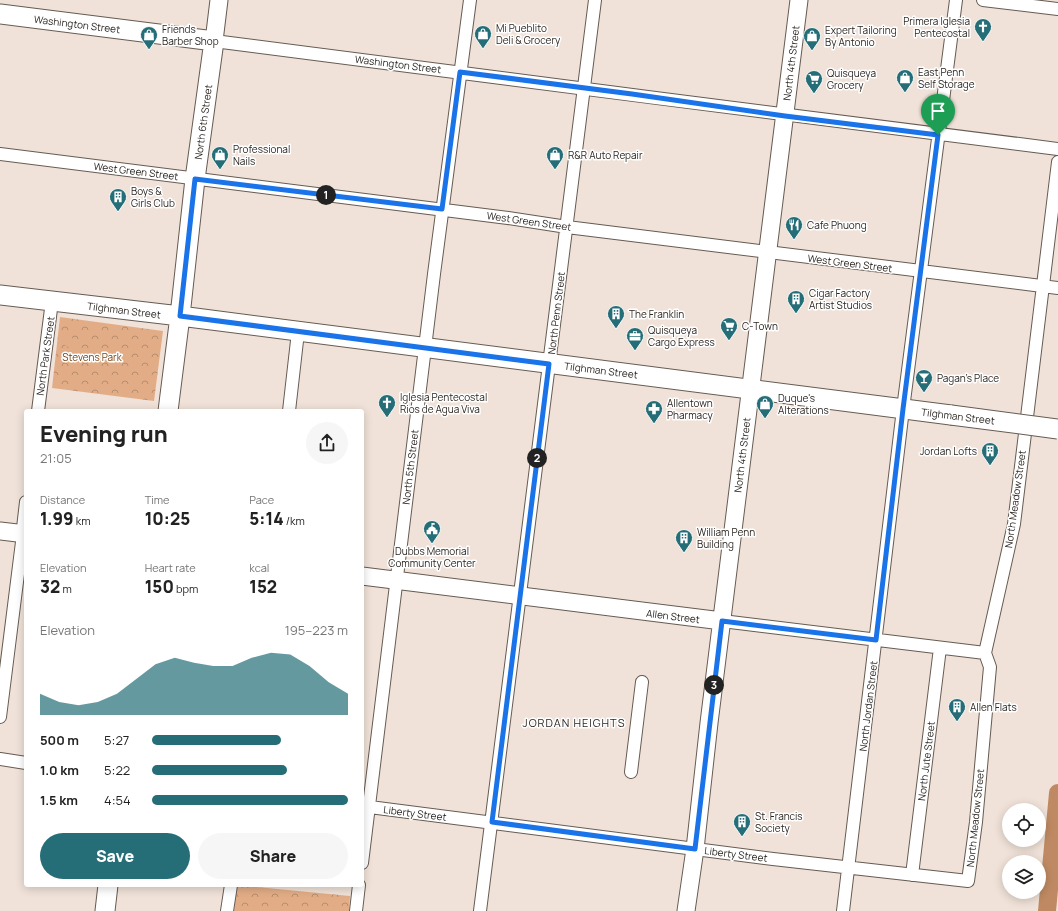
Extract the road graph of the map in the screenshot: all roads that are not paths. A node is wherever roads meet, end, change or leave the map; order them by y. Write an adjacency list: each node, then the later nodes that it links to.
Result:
1 (219, 0): 9 (street, North 6th Street)
2 (470, 0): 10 (street, North 5th Street)
3 (595, 0): 11 (street, North Penn Street)
4 (800, 0): 12 (street, North 4th Street)
5 (956, 0): 13 (street, North Jordan Street)
6 (983, 0): 7 (street)
7 (1058, 9)
8 (0, 14): 9 (main road, Washington Street)
9 (214, 41): 10 (street, Washington Street); 17 (main road, North 6th Street)
10 (460, 72): 11 (street, Washington Street); 18 (street, North 5th Street)
11 (584, 88): 12 (street, Washington Street); 19 (street, North Penn Street)
12 (785, 116): 13 (street, Washington Street); 20 (street, North 4th Street)
13 (938, 135): 14 (street, Washington Street); 21 (street, North Jordan Street)
14 (1058, 149)
15 (0, 154): 17 (street, West Green Street)
16 (1058, 162): 22 (street, North Meadow Street)
17 (195, 179): 18 (street, West Green Street); 26 (main road, North 6th Street)
18 (442, 209): 19 (street, West Green Street); 28 (street, North 5th Street)
19 (567, 227): 20 (street, West Green Street); 29 (street, North Penn Street)
20 (767, 252): 21 (street, West Green Street); 30 (street, North 4th Street)
21 (921, 272): 22 (street, West Green Street); 34 (street, North Jordan Street)
22 (1042, 287): 23 (street, West Green Street); 47 (street, North Meadow Street)
23 (1058, 288)
24 (0, 295): 25 (main road, Tilghman Street)
25 (52, 301): 26 (main road, Tilghman Street); 31 (street, North Park Street)
26 (180, 316): 27 (main road, Tilghman Street); 32 (main road, North 6th Street)
27 (298, 332): 28 (main road, Tilghman Street); 33 (street)
28 (426, 348): 29 (main road, Tilghman Street); 42 (street, North 5th Street)
29 (549, 364): 30 (main road, Tilghman Street); 43 (street, North Penn Street)
30 (751, 389): 34 (main road, Tilghman Street); 44 (street, North 4th Street)
31 (38, 409)
32 (168, 409)
33 (289, 409)
34 (903, 409): 35 (main road, Tilghman Street, bridge); 45 (street, North Jordan Street)
35 (1058, 429)
36 (24, 519): 38 (street)
37 (0, 531): 39 (street)
38 (24, 531)
39 (24, 534)
40 (24, 541): 49 (street)
41 (364, 576): 42 (street, Allen Street)
42 (396, 580): 43 (street, Allen Street); 53 (street, North 5th Street)
43 (520, 596): 44 (street, Allen Street); 54 (street, North Penn Street)
44 (722, 621): 45 (street, Allen Street); 56 (street, North 4th Street)
45 (876, 640): 46 (street, Allen Street); 57 (street, North Jordan Street)
46 (940, 648): 47 (street, Allen Street); 58 (street, North Jute Street)
47 (985, 653): 59 (street, North Meadow Street)
48 (642, 682): 52 (street)
49 (0, 717)
50 (0, 759): 51 (street)
51 (24, 762)
52 (630, 772)
53 (366, 806): 54 (street, Liberty Street); 55 (street, North 5th Street)
54 (492, 822): 56 (street, Liberty Street); 66 (street, North Penn Street)
55 (364, 834)
56 (695, 849): 57 (street, Liberty Street); 67 (street, North 4th Street)
57 (849, 868): 58 (street, Liberty Street); 68 (street, North Jordan Street)
58 (912, 875): 59 (street, Liberty Street)
59 (968, 881)
60 (108, 887): 63 (main road)
61 (231, 887): 64 (street)
62 (359, 887): 65 (street)
63 (105, 911)
64 (227, 911)
65 (356, 911)
66 (480, 911)
67 (686, 911)
68 (843, 911)

